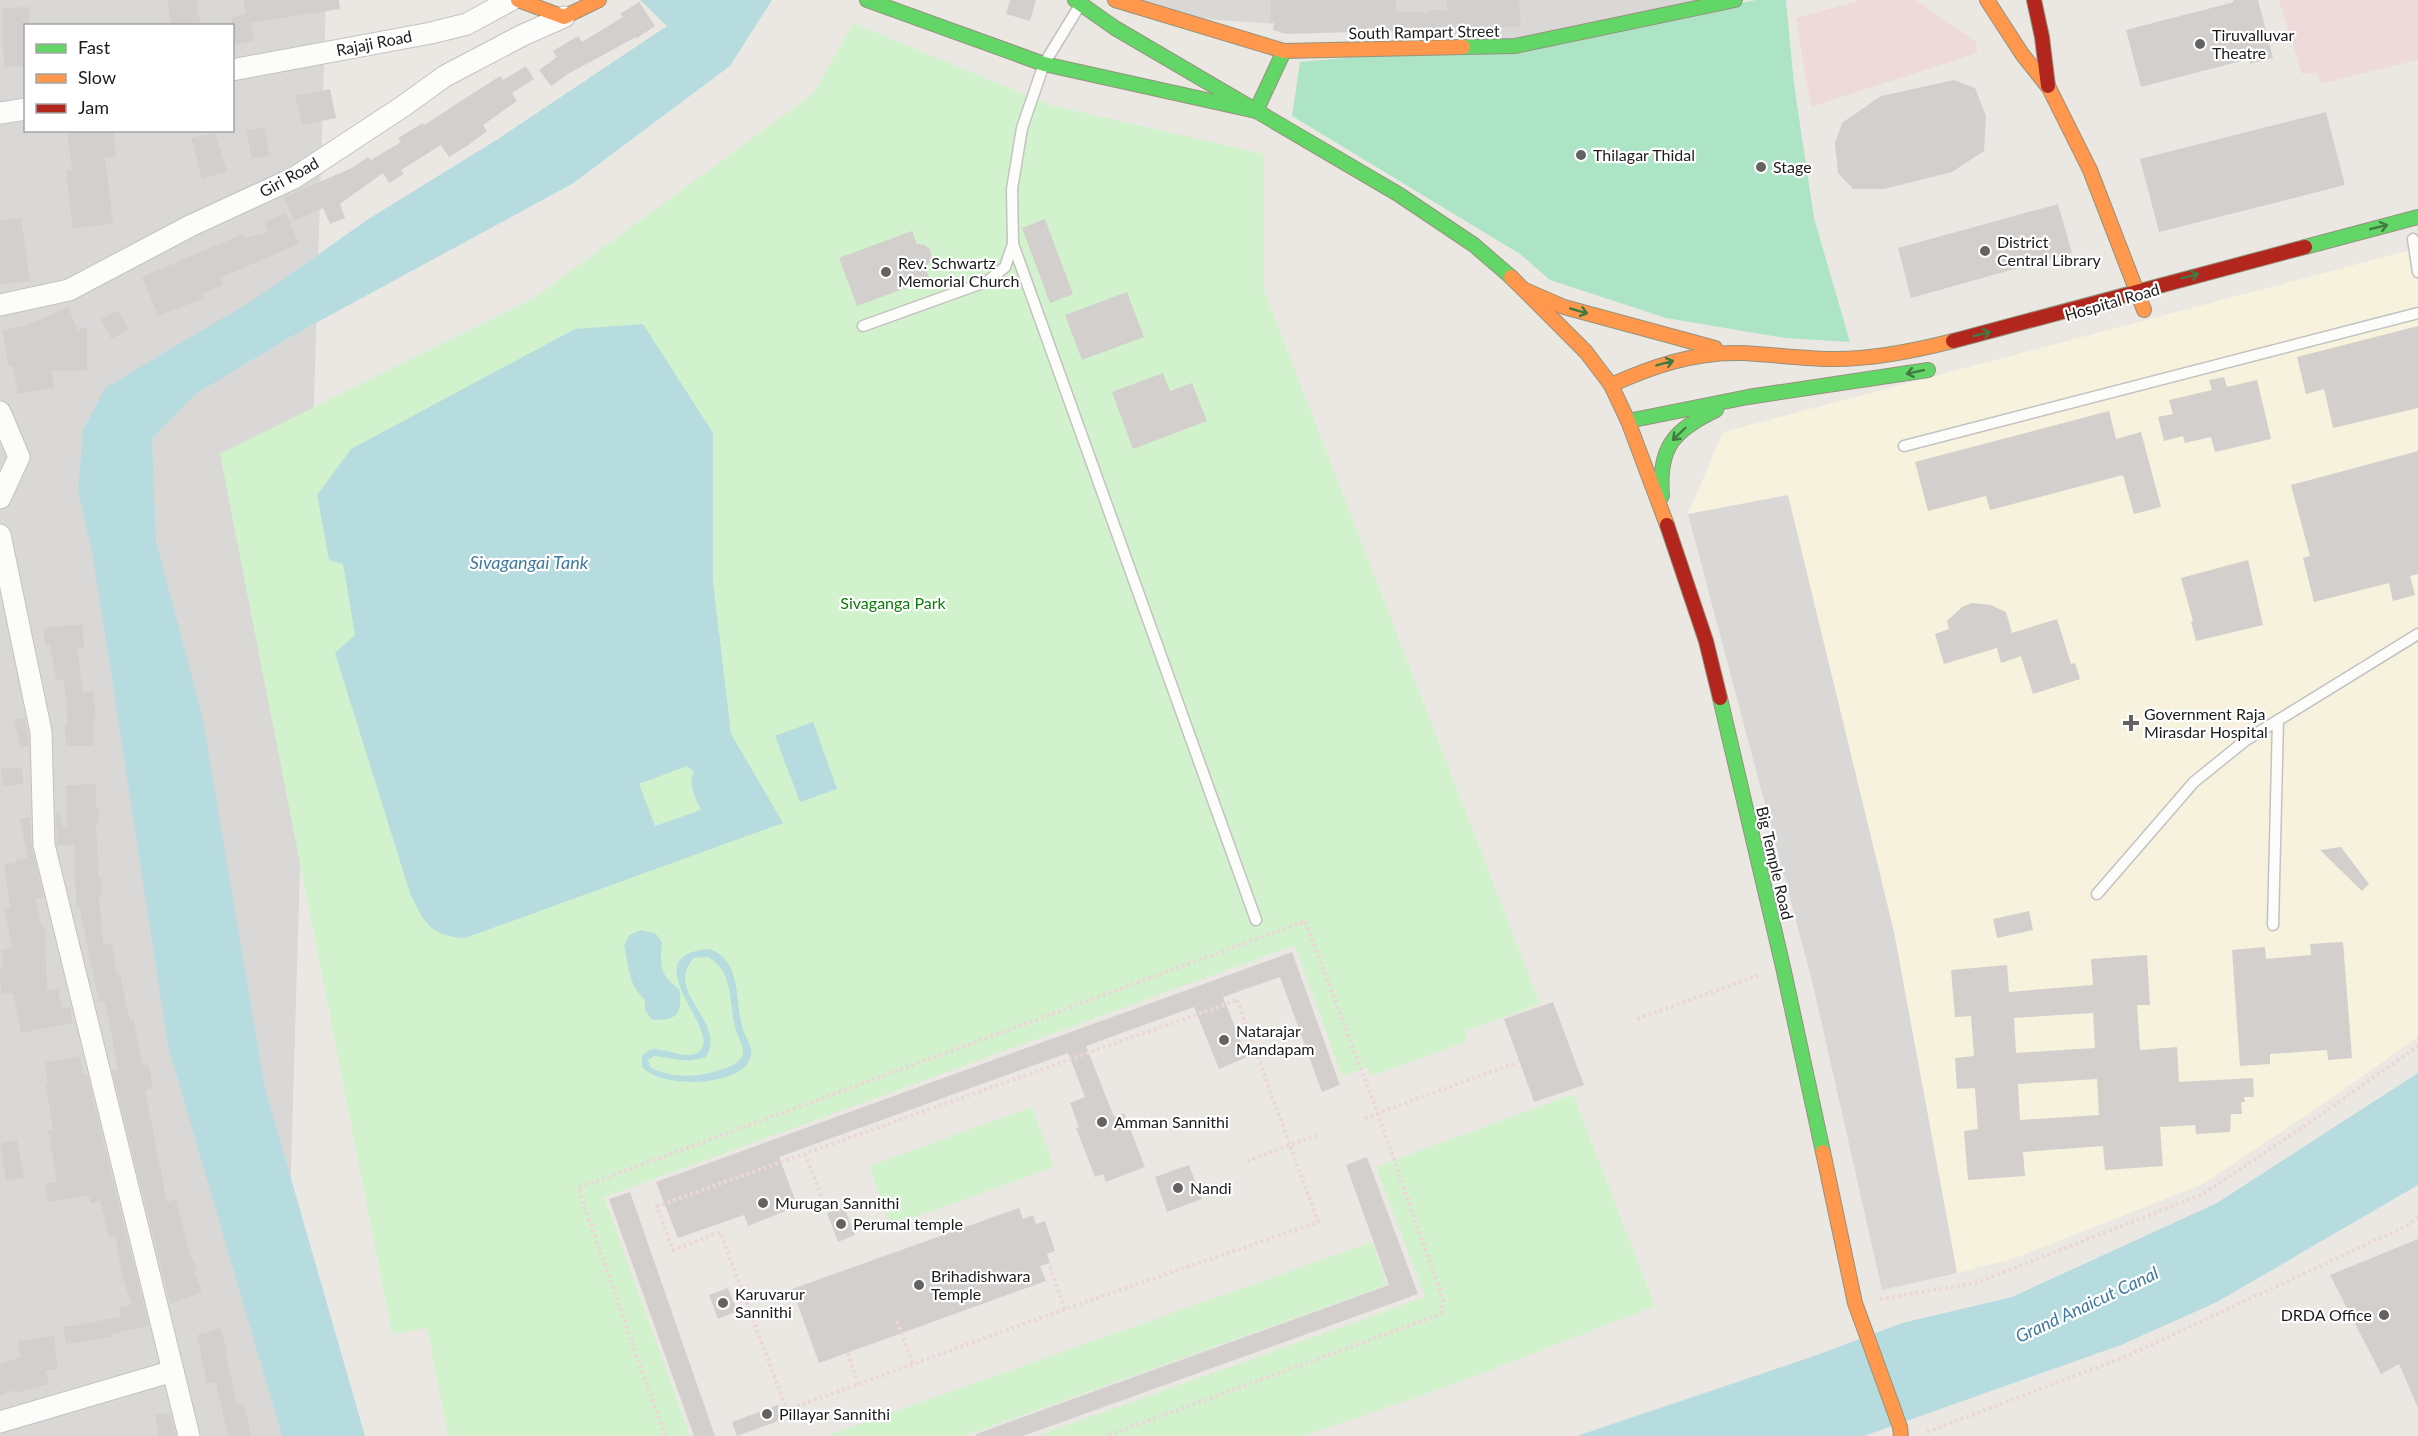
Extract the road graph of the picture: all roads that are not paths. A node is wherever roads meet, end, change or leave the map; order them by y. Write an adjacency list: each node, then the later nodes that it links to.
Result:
1 (511, 0): 13 (street, Rajaji Road)
2 (518, 0): 10 (main road)
3 (599, 0): 10 (main road)
4 (867, 0): 12 (main road)
5 (1115, 0): 11 (main road, South Rampart Street)
6 (1735, 0): 11 (main road, South Rampart Street)
7 (1987, 0): 14 (main road)
8 (2034, 0): 14 (main road)
9 (1077, 2): 12 (lane); 16 (main road)
10 (564, 17): 24 (street, Giri Road)
11 (1284, 51): 16 (main road)
12 (1044, 64): 16 (main road); 20 (lane)
13 (234, 70)
14 (2049, 88): 23 (main road)
15 (24, 109): 17 (street)
16 (1256, 111): 22 (main road)
17 (0, 113)
18 (2418, 217): 23 (main road, Hospital Road, one-way to 18)
19 (2411, 239): 21 (lane)
20 (1013, 244): 27 (lane); 43 (lane)
21 (2418, 272)
22 (1525, 290): 28 (main road, one-way to 28); 30 (main road, Big Temple Road)
23 (2136, 291): 25 (main road); 28 (main road, Hospital Road, one-way to 23)
24 (0, 305)
25 (2144, 310)
26 (2418, 313): 34 (lane)
27 (863, 326)
28 (1736, 353): 30 (main road, one-way to 28)
29 (1942, 366): 31 (main road, one-way to 31)
30 (1611, 385): 33 (main road, Big Temple Road)
31 (1748, 397): 33 (main road); 38 (main road, one-way to 38)
32 (0, 412): 35 (street)
33 (1628, 421): 38 (main road, Big Temple Road)
34 (1904, 446)
35 (19, 457): 36 (street); 37 (street)
36 (0, 479)
37 (0, 498)
38 (1666, 521): 47 (main road, Big Temple Road)
39 (0, 536): 45 (street)
40 (2418, 634): 41 (lane)
41 (2278, 720): 42 (lane); 44 (lane)
42 (2097, 894)
43 (1256, 920)
44 (2273, 925)
45 (173, 1371): 46 (street); 48 (street)
46 (0, 1422)
47 (1900, 1431)
48 (189, 1436)

